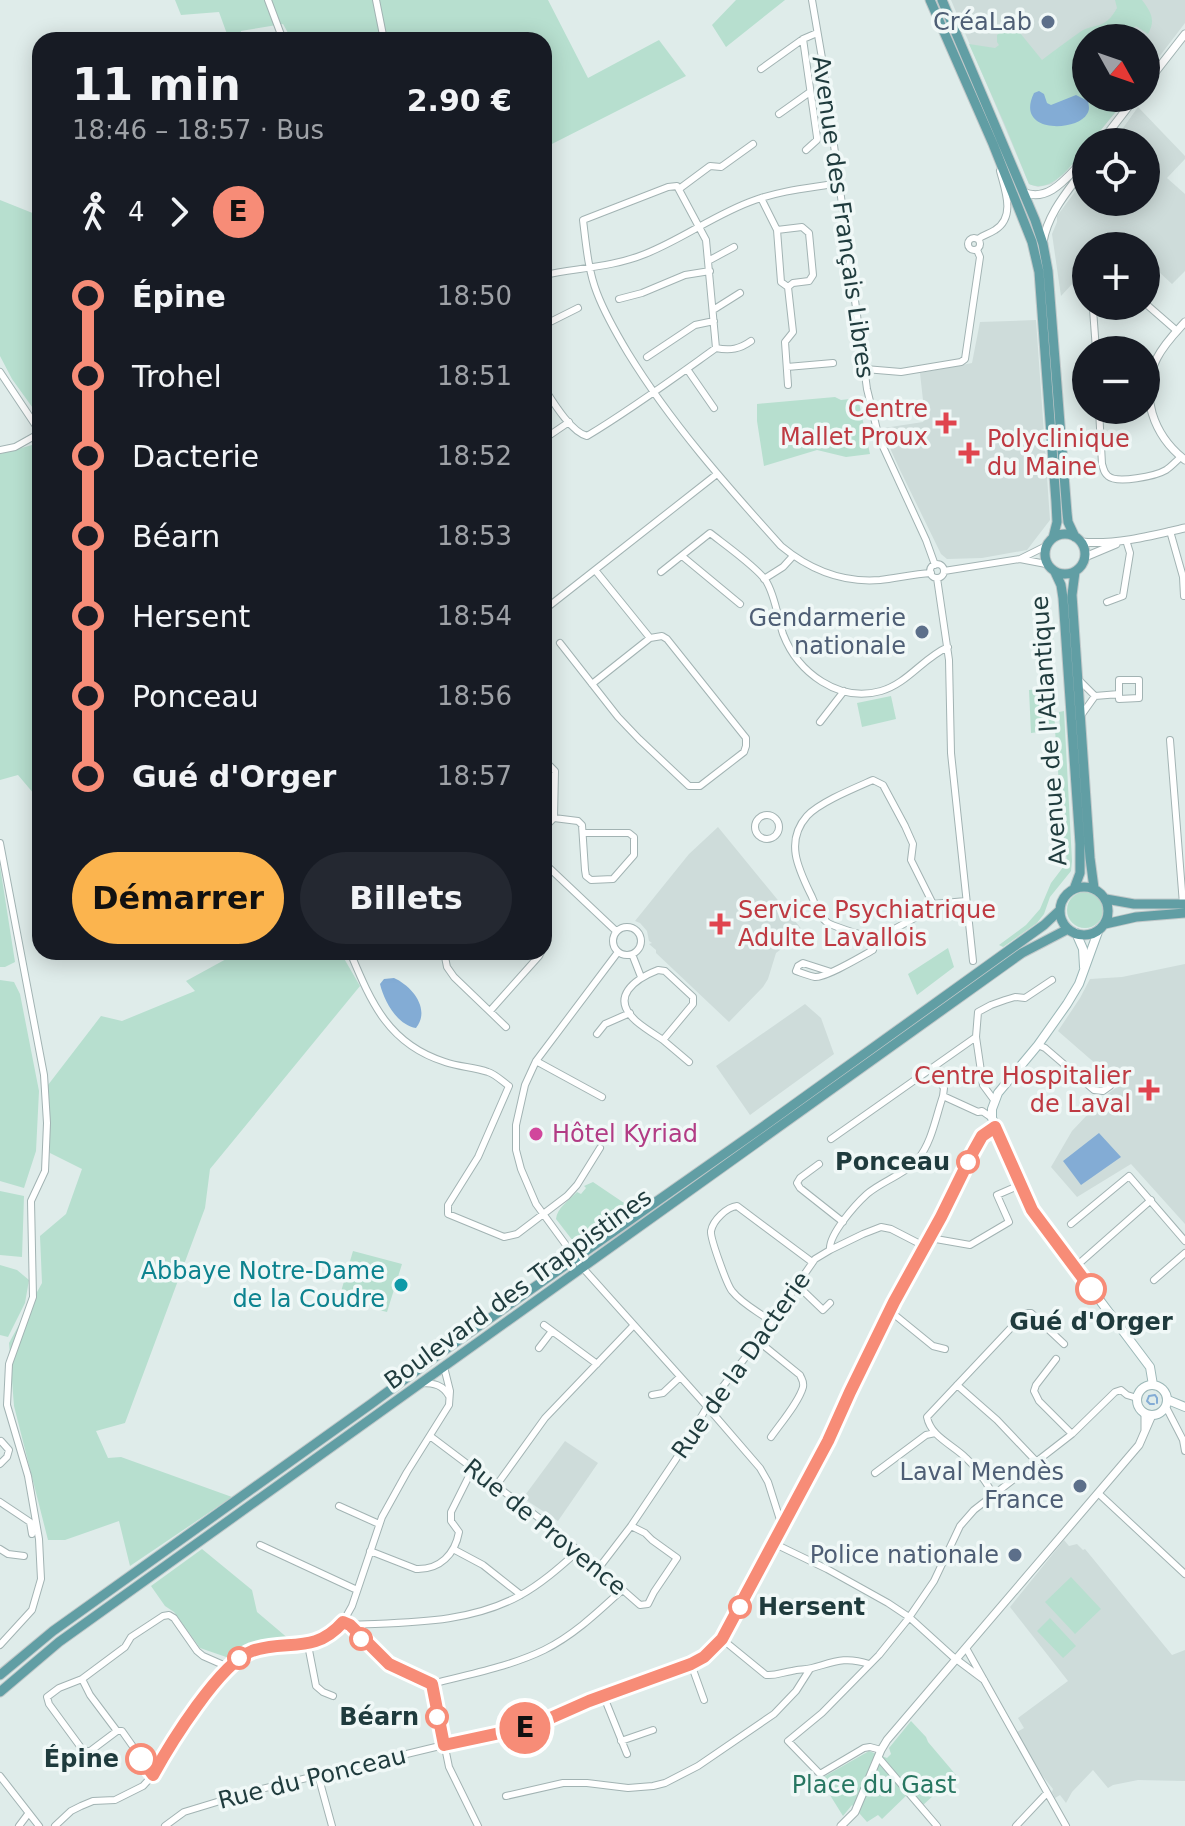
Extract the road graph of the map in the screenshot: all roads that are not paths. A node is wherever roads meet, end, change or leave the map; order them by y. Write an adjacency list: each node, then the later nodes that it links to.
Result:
1 (268, 0): 6 (street)
2 (376, 0): 7 (street)
3 (812, 0): 8 (street, Avenue des Français Libres)
4 (930, 0): 20 (main road)
5 (942, 0): 26 (main road)
6 (280, 32)
7 (382, 32)
8 (817, 33): 10 (street); 17 (street, Avenue des Français Libres)
9 (1185, 34): 11 (street)
10 (803, 39): 12 (street); 13 (street)
11 (1160, 66)
12 (761, 69)
13 (810, 92): 15 (street); 18 (street)
14 (1124, 112): 16 (street)
15 (779, 114)
16 (1112, 128)
17 (832, 136): 18 (street); 23 (street, Avenue des Français Libres)
18 (817, 137): 21 (street)
19 (753, 144): 25 (street)
20 (993, 144): 52 (street); 70 (main road)
21 (806, 150)
22 (1072, 172): 26 (street)
23 (839, 183): 27 (street); 52 (street, Avenue des Français Libres)
24 (1072, 185): 30 (street)
25 (679, 189): 28 (street); 33 (street)
26 (1023, 192): 30 (main road)
27 (761, 198): 28 (street); 29 (street)
28 (699, 228): 32 (street); 33 (street)
29 (777, 230): 36 (street); 36 (street)
30 (1043, 244): 68 (main road)
31 (734, 247): 32 (street)
32 (708, 261): 34 (street)
33 (590, 268): 35 (street); 55 (street)
34 (710, 271): 38 (street); 40 (street)
35 (552, 274)
36 (788, 287): 50 (street)
37 (740, 293): 40 (street)
38 (619, 299)
39 (578, 308): 42 (street)
40 (713, 310): 43 (street)
41 (1160, 316): 45 (street)
42 (552, 321)
43 (714, 321): 47 (street); 48 (street)
44 (1185, 322): 45 (street)
45 (1177, 331): 64 (street)
46 (751, 341): 47 (street)
47 (716, 348): 51 (street)
48 (647, 357)
49 (833, 363): 50 (street)
50 (787, 367): 54 (street)
51 (687, 369): 55 (street); 57 (street)
52 (865, 369): 76 (street, Avenue des Français Libres)
53 (0, 372): 58 (street)
54 (788, 385)
55 (653, 392): 59 (street); 65 (street)
56 (552, 399): 59 (street)
57 (714, 408)
58 (32, 421)
59 (569, 422): 61 (street)
60 (1100, 424): 64 (street)
61 (552, 434)
62 (32, 437): 63 (street)
63 (0, 450)
64 (1183, 458)
65 (717, 474): 72 (street); 77 (street)
66 (1185, 528): 67 (street)
67 (1170, 531): 69 (street); 84 (street)
68 (1078, 539): 69 (street); 70 (main road); 73 (main road)
69 (1126, 540): 73 (street); 85 (street)
70 (1049, 542): 74 (street); 75 (main road)
71 (682, 556): 79 (street); 83 (street); 87 (street)
72 (793, 556): 82 (street); 83 (street)
73 (1085, 557): 81 (main road)
74 (1020, 559): 75 (street); 78 (street)
75 (1046, 564): 80 (main road)
76 (935, 565): 78 (street); 82 (street)
77 (595, 570): 86 (street); 88 (street)
78 (944, 571): 82 (street)
79 (661, 572)
80 (1055, 572): 81 (main road); 107 (main road, Avenue de l'Atlantique)
81 (1075, 572): 91 (main road, Avenue de l'Atlantique)
82 (934, 576): 90 (street)
83 (764, 579): 93 (street)
84 (1184, 596)
85 (1107, 602)
86 (552, 604)
87 (740, 604)
88 (650, 638): 92 (street); 92 (street)
89 (560, 643): 92 (street)
90 (948, 647): 93 (street); 109 (street)
91 (1078, 678): 95 (street); 96 (main road, Avenue de l'Atlantique)
92 (592, 684)
93 (844, 691): 97 (street)
94 (1119, 694): 94 (street); 95 (street)
95 (1095, 696): 96 (street)
96 (1080, 717): 106 (main road, Avenue de l'Atlantique)
97 (820, 722)
98 (1170, 740): 111 (street)
99 (552, 768): 100 (street)
100 (554, 818): 103 (street)
101 (779, 827): 101 (street); 102 (street)
102 (797, 830): 110 (street); 116 (street)
103 (583, 833): 103 (street)
104 (0, 843): 221 (street)
105 (552, 871): 114 (street)
106 (1094, 888): 107 (main road); 108 (main road)
107 (1074, 889): 112 (main road)
108 (1106, 899): 111 (main road); 113 (main road)
109 (966, 901): 110 (street); 122 (street)
110 (933, 904): 116 (street)
111 (1184, 907): 113 (main road)
112 (1060, 910): 115 (main road); 157 (main road, Boulevard des Trappistines)
113 (1102, 926): 115 (main road); 123 (main road)
114 (616, 931): 117 (street); 118 (street)
115 (1072, 931): 123 (main road); 159 (main road, Boulevard des Trappistines)
116 (876, 939): 124 (street)
117 (618, 952): 118 (street); 134 (street)
118 (632, 954): 125 (street)
119 (354, 960): 149 (street, Boulevard des Trappistines)
120 (446, 960): 127 (street)
121 (535, 960): 127 (street)
122 (973, 961)
123 (1084, 968): 133 (main road)
124 (796, 971)
125 (641, 977): 128 (street); 132 (street)
126 (1052, 980): 131 (street)
127 (490, 1011): 129 (street)
128 (630, 1013): 130 (street); 132 (street)
129 (506, 1027)
130 (597, 1034)
131 (976, 1037): 136 (street); 140 (street)
132 (663, 1040): 135 (street)
133 (1038, 1045): 137 (street); 140 (main road)
134 (536, 1061): 139 (street); 149 (street)
135 (689, 1062)
136 (930, 1069): 138 (street); 142 (street)
137 (1110, 1086)
138 (943, 1096): 141 (street); 146 (street)
139 (602, 1097)
140 (994, 1100): 141 (main road)
141 (994, 1123): 147 (main road); 152 (street, Rue du Ponceau)
142 (831, 1139)
143 (600, 1148): 149 (street, Boulevard des Trappistines)
144 (892, 1157): 146 (street)
145 (819, 1164): 150 (street)
146 (903, 1171): 150 (street)
147 (1020, 1185): 152 (street); 160 (main road)
148 (1151, 1200): 151 (street); 153 (street); 160 (street)
149 (544, 1215): 157 (street)
150 (843, 1222): 155 (street)
151 (1071, 1224)
152 (930, 1238): 154 (street, Rue du Ponceau)
153 (1185, 1241)
154 (924, 1246): 155 (street, Rue de la Dacterie); 164 (street, Rue du Ponceau)
155 (830, 1250): 158 (street, Rue de la Dacterie)
156 (1185, 1253): 161 (street)
157 (574, 1258): 159 (street); 229 (main road, Boulevard des Trappistines)
158 (812, 1262): 162 (street, Rue de la Dacterie); 165 (street)
159 (582, 1267): 167 (street); 175 (main road, Boulevard des Trappistines)
160 (1074, 1268): 179 (main road)
161 (1154, 1280)
162 (797, 1285): 163 (street); 165 (street, Rue de la Dacterie)
163 (830, 1303)
164 (890, 1311): 172 (street); 204 (street, Rue du Ponceau)
165 (772, 1322): 169 (street, Rue de la Dacterie)
166 (544, 1325): 168 (street)
167 (633, 1326): 174 (street); 176 (street)
168 (552, 1331): 171 (street); 174 (street)
169 (758, 1341): 184 (street, Rue de la Dacterie); 190 (street)
170 (1064, 1344): 178 (street)
171 (539, 1348)
172 (945, 1349)
173 (1056, 1359): 188 (street)
174 (597, 1364): 197 (street)
175 (444, 1367): 177 (main road, Boulevard des Trappistines); 182 (street)
176 (680, 1377): 180 (street); 184 (street)
177 (422, 1383): 182 (street); 233 (main road, Boulevard des Trappistines)
178 (957, 1385): 187 (street); 193 (street)
179 (1153, 1385): 181 (main road); 183 (main road)
180 (652, 1395)
181 (1137, 1398): 186 (main road); 188 (street)
182 (450, 1399): 189 (street)
183 (1167, 1404): 185 (main road); 186 (main road); 192 (street)
184 (707, 1407): 203 (street, Rue de la Dacterie); 204 (street)
185 (1185, 1407)
186 (1149, 1414): 198 (street)
187 (935, 1433): 196 (street); 199 (street)
188 (1072, 1434): 193 (street)
189 (430, 1436): 195 (street, Rue de Provence); 202 (street)
190 (771, 1437)
191 (1, 1441): 194 (street)
192 (1185, 1451)
193 (1038, 1461): 199 (street)
194 (0, 1464)
195 (473, 1468): 197 (street, Rue de Provence); 209 (street)
196 (875, 1473)
197 (496, 1486): 211 (street, Rue de Provence)
198 (1098, 1493): 214 (street); 223 (street)
199 (993, 1494): 218 (street)
200 (0, 1502): 205 (street)
201 (339, 1506): 202 (street)
202 (379, 1524): 210 (street)
203 (631, 1526): 213 (street, Rue de la Dacterie); 216 (street, Rue de Provence)
204 (782, 1526): 206 (street, Rue du Ponceau)
205 (32, 1534)
206 (773, 1543): 218 (street); 220 (street, Rue du Ponceau)
207 (260, 1545): 215 (street)
208 (0, 1549): 212 (street)
209 (453, 1549): 210 (street); 217 (street)
210 (370, 1551): 215 (street)
211 (578, 1551): 213 (street, Rue de Provence); 217 (street)
212 (24, 1556)
213 (598, 1569): 216 (street, Rue de Provence)
214 (1185, 1574)
215 (357, 1590): 219 (street)
216 (622, 1590): 232 (street)
217 (521, 1595): 219 (street)
218 (909, 1617): 224 (street); 226 (street)
219 (347, 1624): 222 (street); 232 (street)
220 (722, 1639): 225 (street, Rue du Ponceau); 228 (street)
221 (0, 1645)
222 (308, 1645): 227 (street); 234 (street)
223 (966, 1648): 224 (street); 231 (street)
224 (957, 1659): 231 (street); 242 (street)
225 (691, 1664): 235 (street, Rue du Ponceau); 236 (street)
226 (869, 1664): 228 (street); 242 (street)
227 (228, 1667): 230 (street); 243 (street)
228 (810, 1669): 247 (street)
229 (0, 1675)
230 (82, 1679): 238 (street); 238 (street)
231 (984, 1680): 246 (street)
232 (432, 1684): 240 (street)
233 (0, 1692)
234 (333, 1696)
235 (604, 1697): 239 (street); 240 (street, Rue du Ponceau)
236 (704, 1700)
237 (653, 1730): 239 (street)
238 (117, 1731): 243 (street)
239 (621, 1741): 241 (street)
240 (444, 1745): 244 (street, Rue du Ponceau); 254 (street)
241 (627, 1754)
242 (879, 1754): 255 (street); 256 (street)
243 (153, 1775): 251 (street)
244 (318, 1775): 252 (street, Rue du Ponceau); 253 (street)
245 (0, 1776): 248 (street)
246 (1047, 1793): 257 (street); 258 (street)
247 (506, 1796)
248 (28, 1814): 249 (street); 250 (street)
249 (19, 1826)
250 (39, 1826)
251 (55, 1826)
252 (165, 1826)
253 (332, 1826)
254 (478, 1826)
255 (841, 1826)
256 (937, 1826)
257 (1016, 1826)
258 (1066, 1826)

